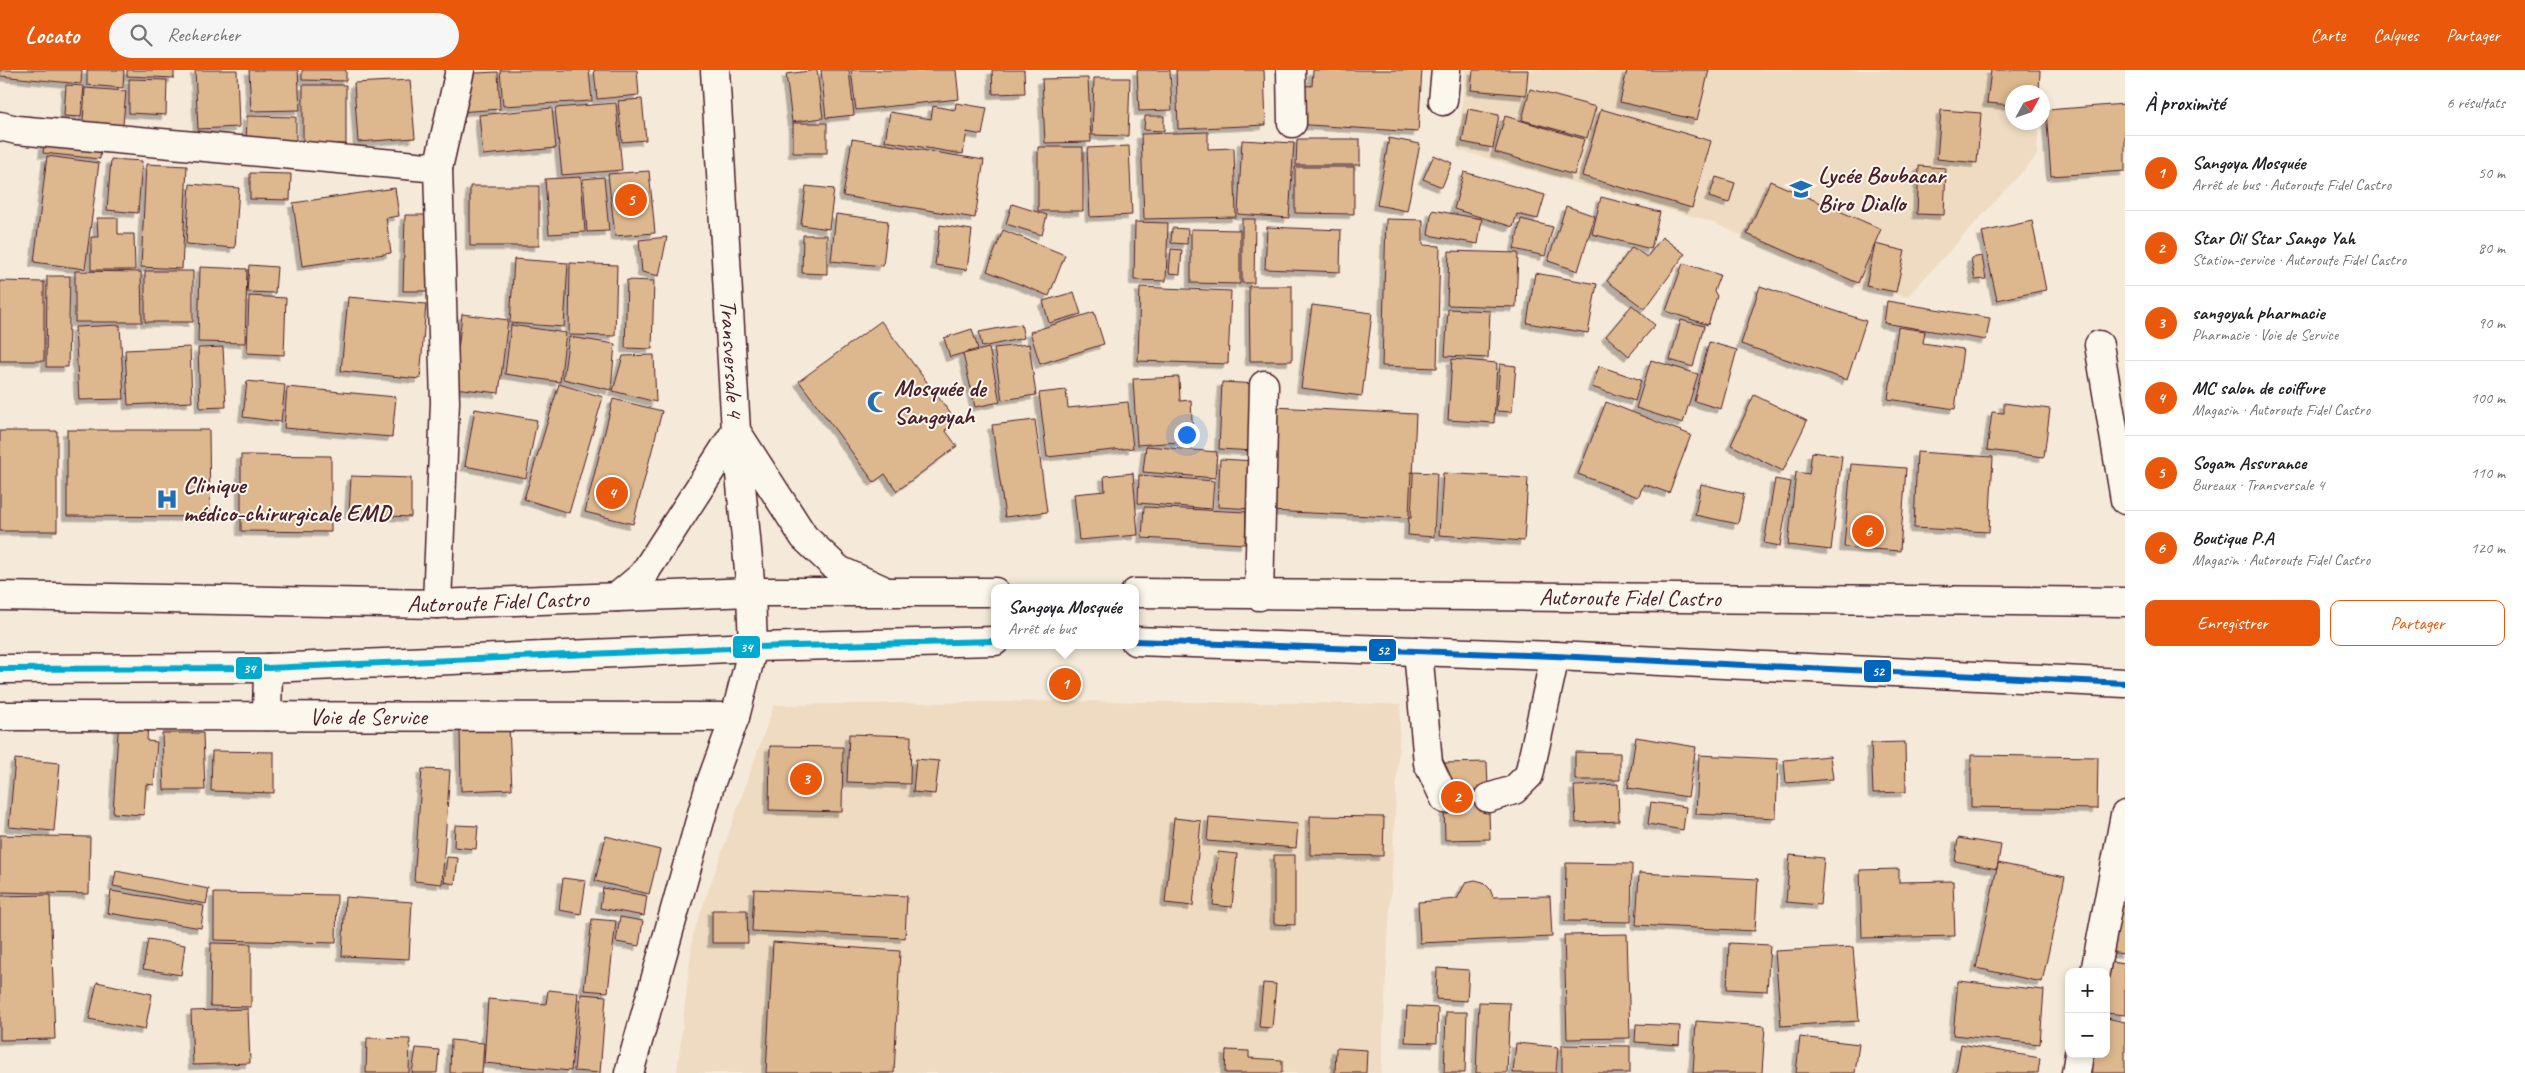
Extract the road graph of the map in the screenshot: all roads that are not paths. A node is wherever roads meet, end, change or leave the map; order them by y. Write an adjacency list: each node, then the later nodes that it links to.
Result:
1 (460, 70): 8 (main road)
2 (715, 70): 11 (main road, Transversale 4)
3 (1291, 70): 6 (main road)
4 (1446, 70): 5 (main road)
5 (1443, 101)
6 (1292, 123)
7 (0, 126): 8 (main road)
8 (438, 168): 21 (main road)
9 (2099, 345): 12 (main road)
10 (1264, 385): 18 (main road)
11 (736, 431): 13 (main road, Transversale 4); 15 (main road); 19 (main road)
12 (2125, 500)
13 (751, 592): 15 (main road, Autoroute Fidel Castro); 19 (main road, Autoroute Fidel Castro); 24 (main road, Transversale 4)
14 (991, 592): 15 (main road, Autoroute Fidel Castro)
15 (889, 593)
16 (1139, 593): 18 (main road, Autoroute Fidel Castro)
17 (0, 596): 21 (main road, Autoroute Fidel Castro)
18 (1259, 596): 20 (main road, Autoroute Fidel Castro)
19 (617, 597): 21 (main road, Autoroute Fidel Castro)
20 (2125, 602)
21 (437, 604)
22 (991, 641): 24 (main road)
23 (1139, 641): 25 (main road)
24 (753, 647): 27 (main road); 32 (main road, Transversale 4)
25 (1418, 651): 26 (main road); 33 (main road)
26 (1555, 656): 29 (main road); 34 (main road)
27 (268, 668): 28 (main road); 31 (main road)
28 (0, 669)
29 (2125, 683)
30 (0, 716): 31 (main road, Voie de Service)
31 (267, 716): 32 (main road, Voie de Service)
32 (735, 717): 38 (main road, Transversale 4)
33 (1445, 798)
34 (1488, 798)
35 (2125, 815): 36 (main road)
36 (2096, 968)
37 (2078, 1058): 39 (main road)
38 (629, 1073)
39 (2076, 1073)

